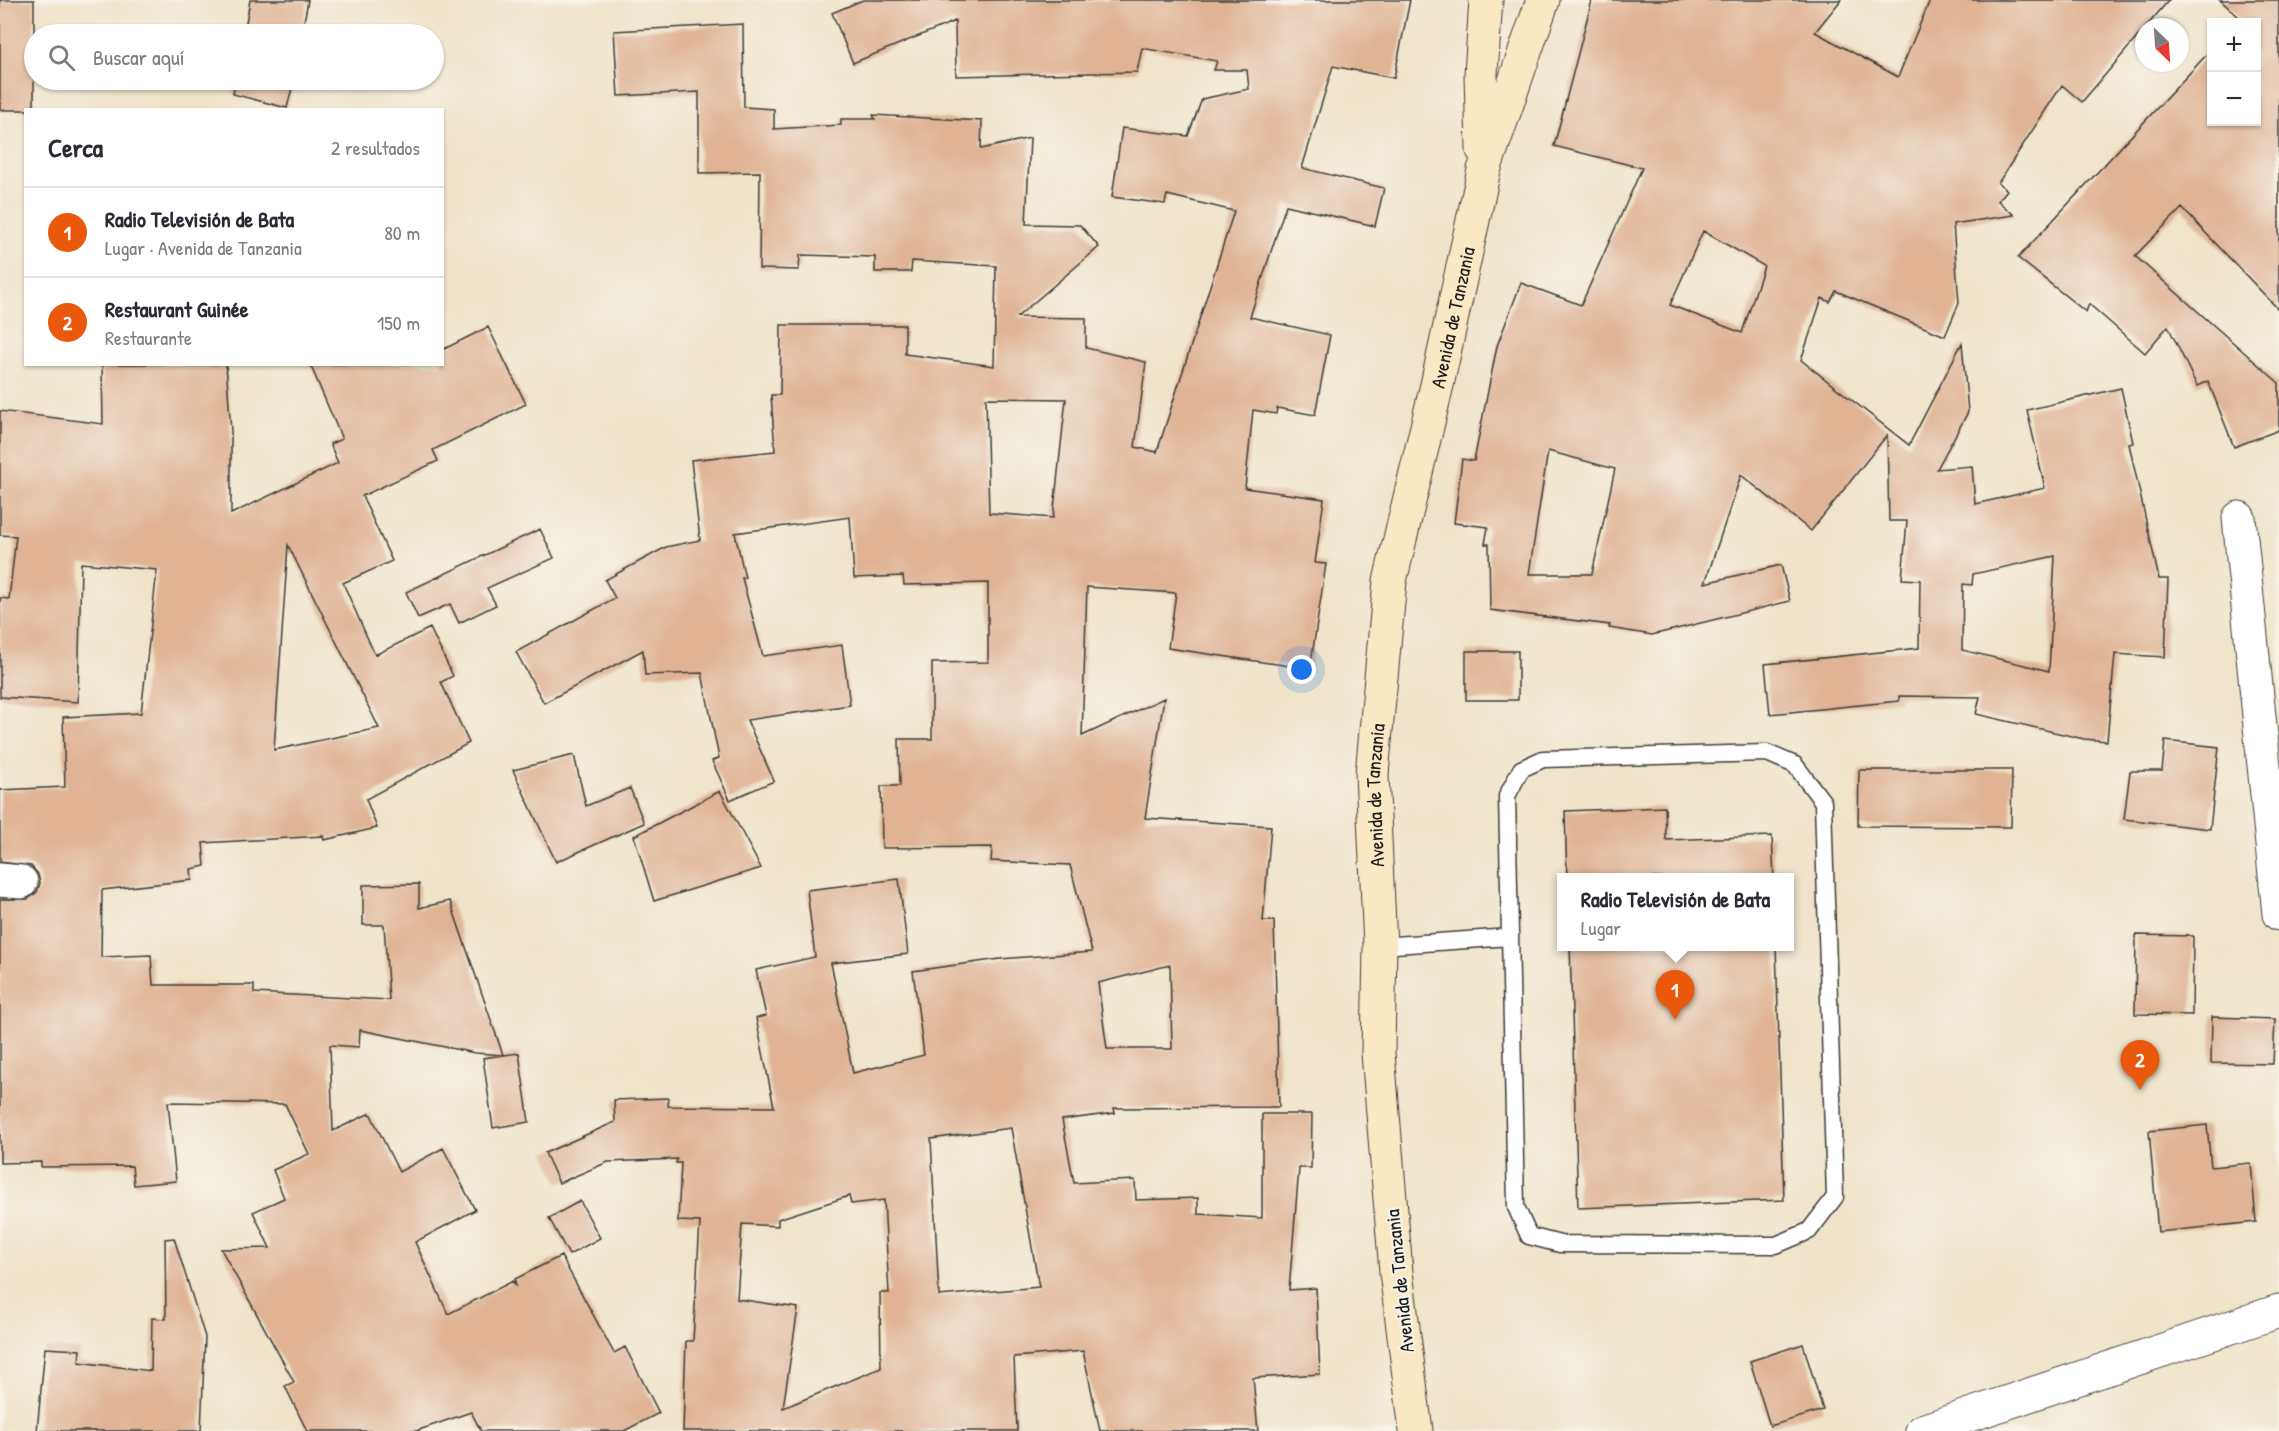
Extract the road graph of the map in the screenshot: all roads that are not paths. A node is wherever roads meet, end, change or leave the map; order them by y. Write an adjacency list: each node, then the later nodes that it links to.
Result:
1 (1486, 0): 3 (main road)
2 (1543, 0): 3 (main road)
3 (1484, 170): 7 (main road, Avenida de Tanzania)
4 (2239, 518): 5 (street)
5 (2279, 914)
6 (1509, 937): 6 (lane); 7 (lane)
7 (1380, 946): 9 (main road, Avenida de Tanzania)
8 (2279, 1311): 10 (street)
9 (1416, 1431)
10 (1922, 1431)

